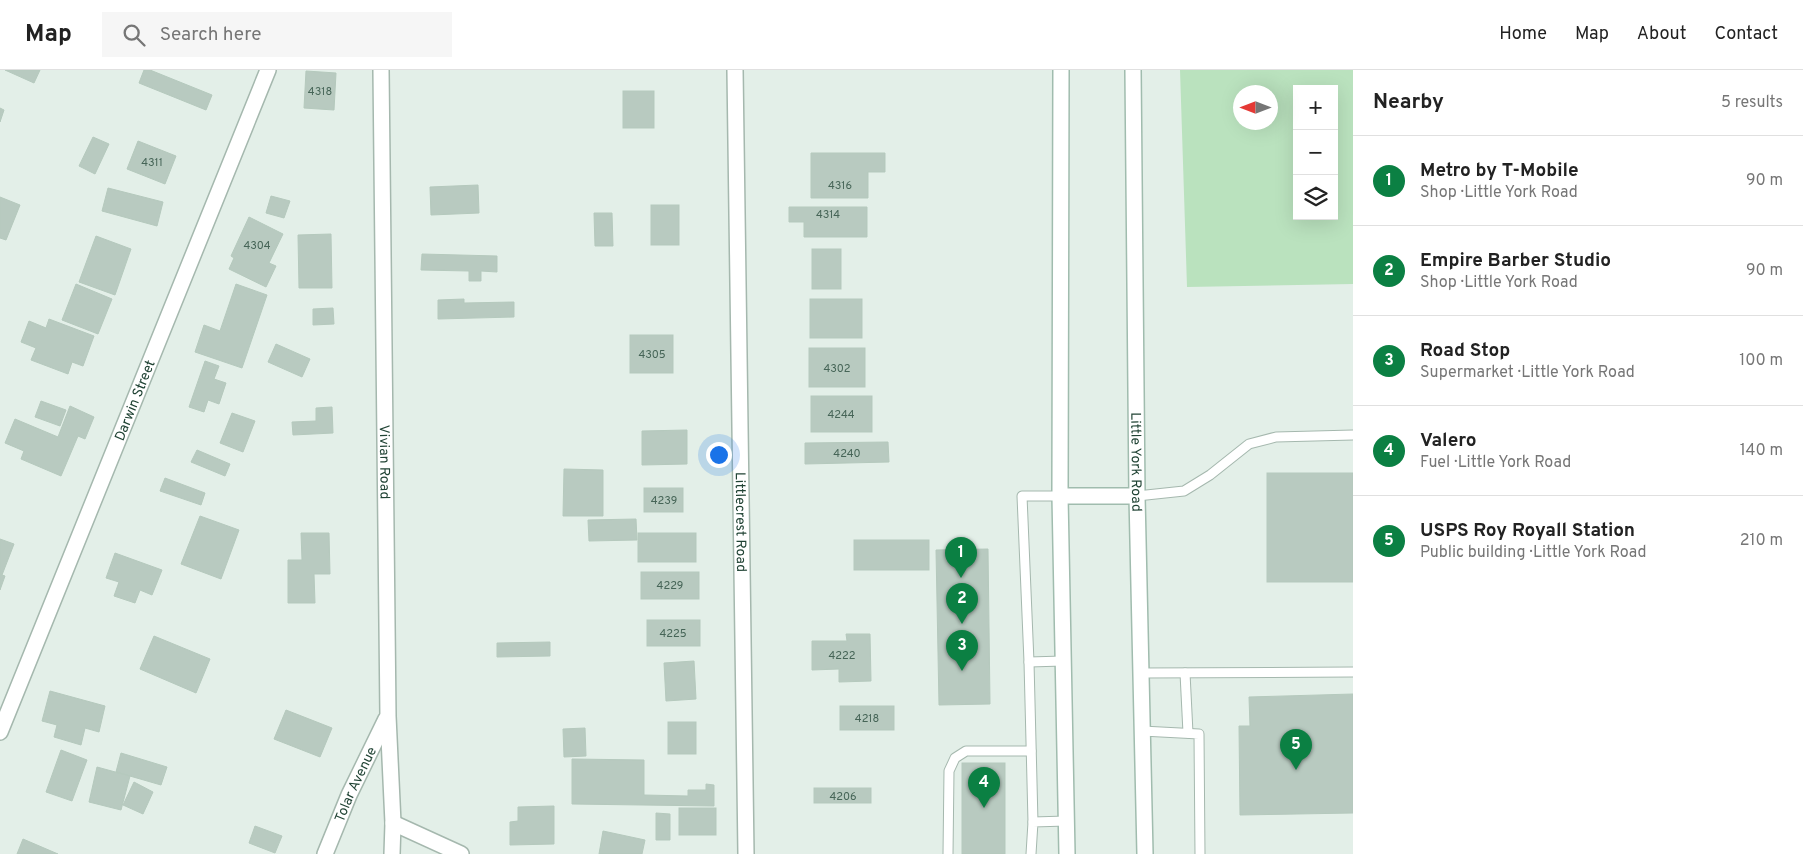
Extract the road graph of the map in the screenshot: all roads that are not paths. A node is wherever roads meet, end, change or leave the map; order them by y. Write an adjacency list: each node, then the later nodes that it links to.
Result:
1 (268, 70): 16 (street, Darwin Street)
2 (381, 70): 14 (street, Vivian Road)
3 (736, 70): 25 (street, Littlecrest Road)
4 (1061, 70): 7 (street)
5 (1133, 70): 8 (street, Little York Road)
6 (1353, 435): 8 (lane)
7 (1060, 496): 8 (street); 9 (street); 10 (lane)
8 (1137, 496): 13 (street, Little York Road)
9 (1063, 661): 10 (lane); 19 (street)
10 (1029, 662): 18 (lane)
11 (1353, 672): 12 (lane)
12 (1185, 673): 13 (lane); 17 (lane)
13 (1142, 674): 15 (street, Little York Road)
14 (388, 716): 21 (street, Vivian Road); 22 (street, Tolar Avenue)
15 (1142, 731): 17 (lane); 29 (street, Little York Road)
16 (0, 732)
17 (1188, 733): 30 (lane)
18 (1032, 751): 20 (lane); 26 (lane)
19 (1066, 820): 20 (lane); 28 (street)
20 (1033, 822): 27 (lane)
21 (393, 823): 23 (street, Vivian Road); 24 (street)
22 (325, 854)
23 (392, 854)
24 (461, 854)
25 (746, 854)
26 (948, 854)
27 (1032, 854)
28 (1067, 854)
29 (1145, 854)
30 (1200, 854)

